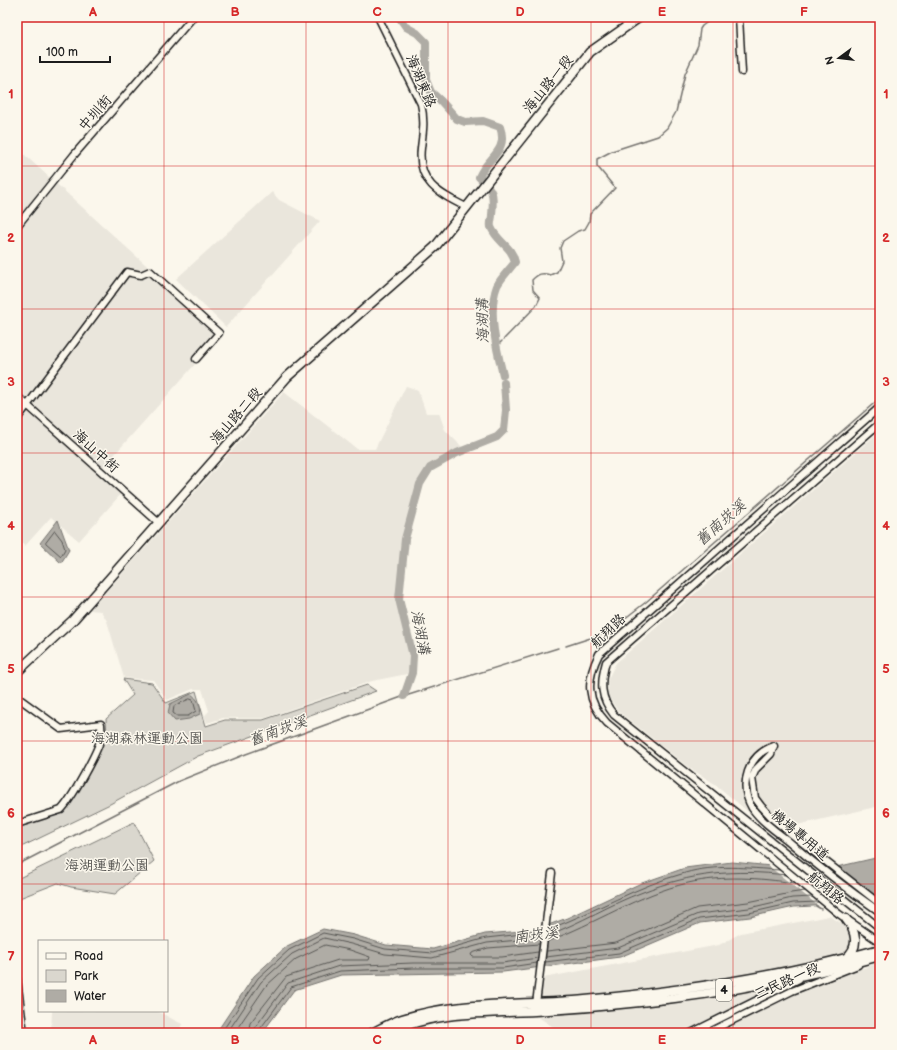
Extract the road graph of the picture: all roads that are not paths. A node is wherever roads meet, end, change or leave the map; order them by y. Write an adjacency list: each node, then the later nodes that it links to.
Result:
1 (193, 17): 8 (street, 中圳街)
2 (378, 17): 7 (street, 海湖東路)
3 (739, 17): 5 (street)
4 (634, 18): 6 (main road, 海山路一段)
5 (742, 72)
6 (485, 183): 7 (main road, 海山路二段)
7 (466, 207): 15 (main road, 海山路二段)
8 (17, 226)
9 (196, 359): 11 (street)
10 (17, 396): 11 (street, 海山中街)
11 (27, 406): 13 (street); 15 (street, 海山中街)
12 (880, 407): 22 (street, 航翔路)
13 (17, 419)
14 (880, 423): 23 (street, 航翔路)
15 (159, 523): 16 (main road, 海山路二段)
16 (17, 672)
17 (17, 697): 18 (street)
18 (17, 824)
19 (552, 873): 30 (street)
20 (880, 904): 21 (street, 機場專用道)
21 (880, 912)
22 (843, 916): 24 (street, 航翔路); 27 (main road)
23 (880, 928)
24 (880, 942)
25 (880, 949): 27 (main road, 4)
26 (880, 956): 28 (main road, 4); 35 (street, 三民路一段)
27 (845, 959): 30 (main road, 4)
28 (815, 973): 33 (main road, 4); 34 (street, 三民路一段)
29 (17, 979): 31 (street)
30 (536, 1004): 32 (main road, 4)
31 (24, 1033)
32 (372, 1033)
33 (387, 1033)
34 (691, 1033)
35 (706, 1033)

